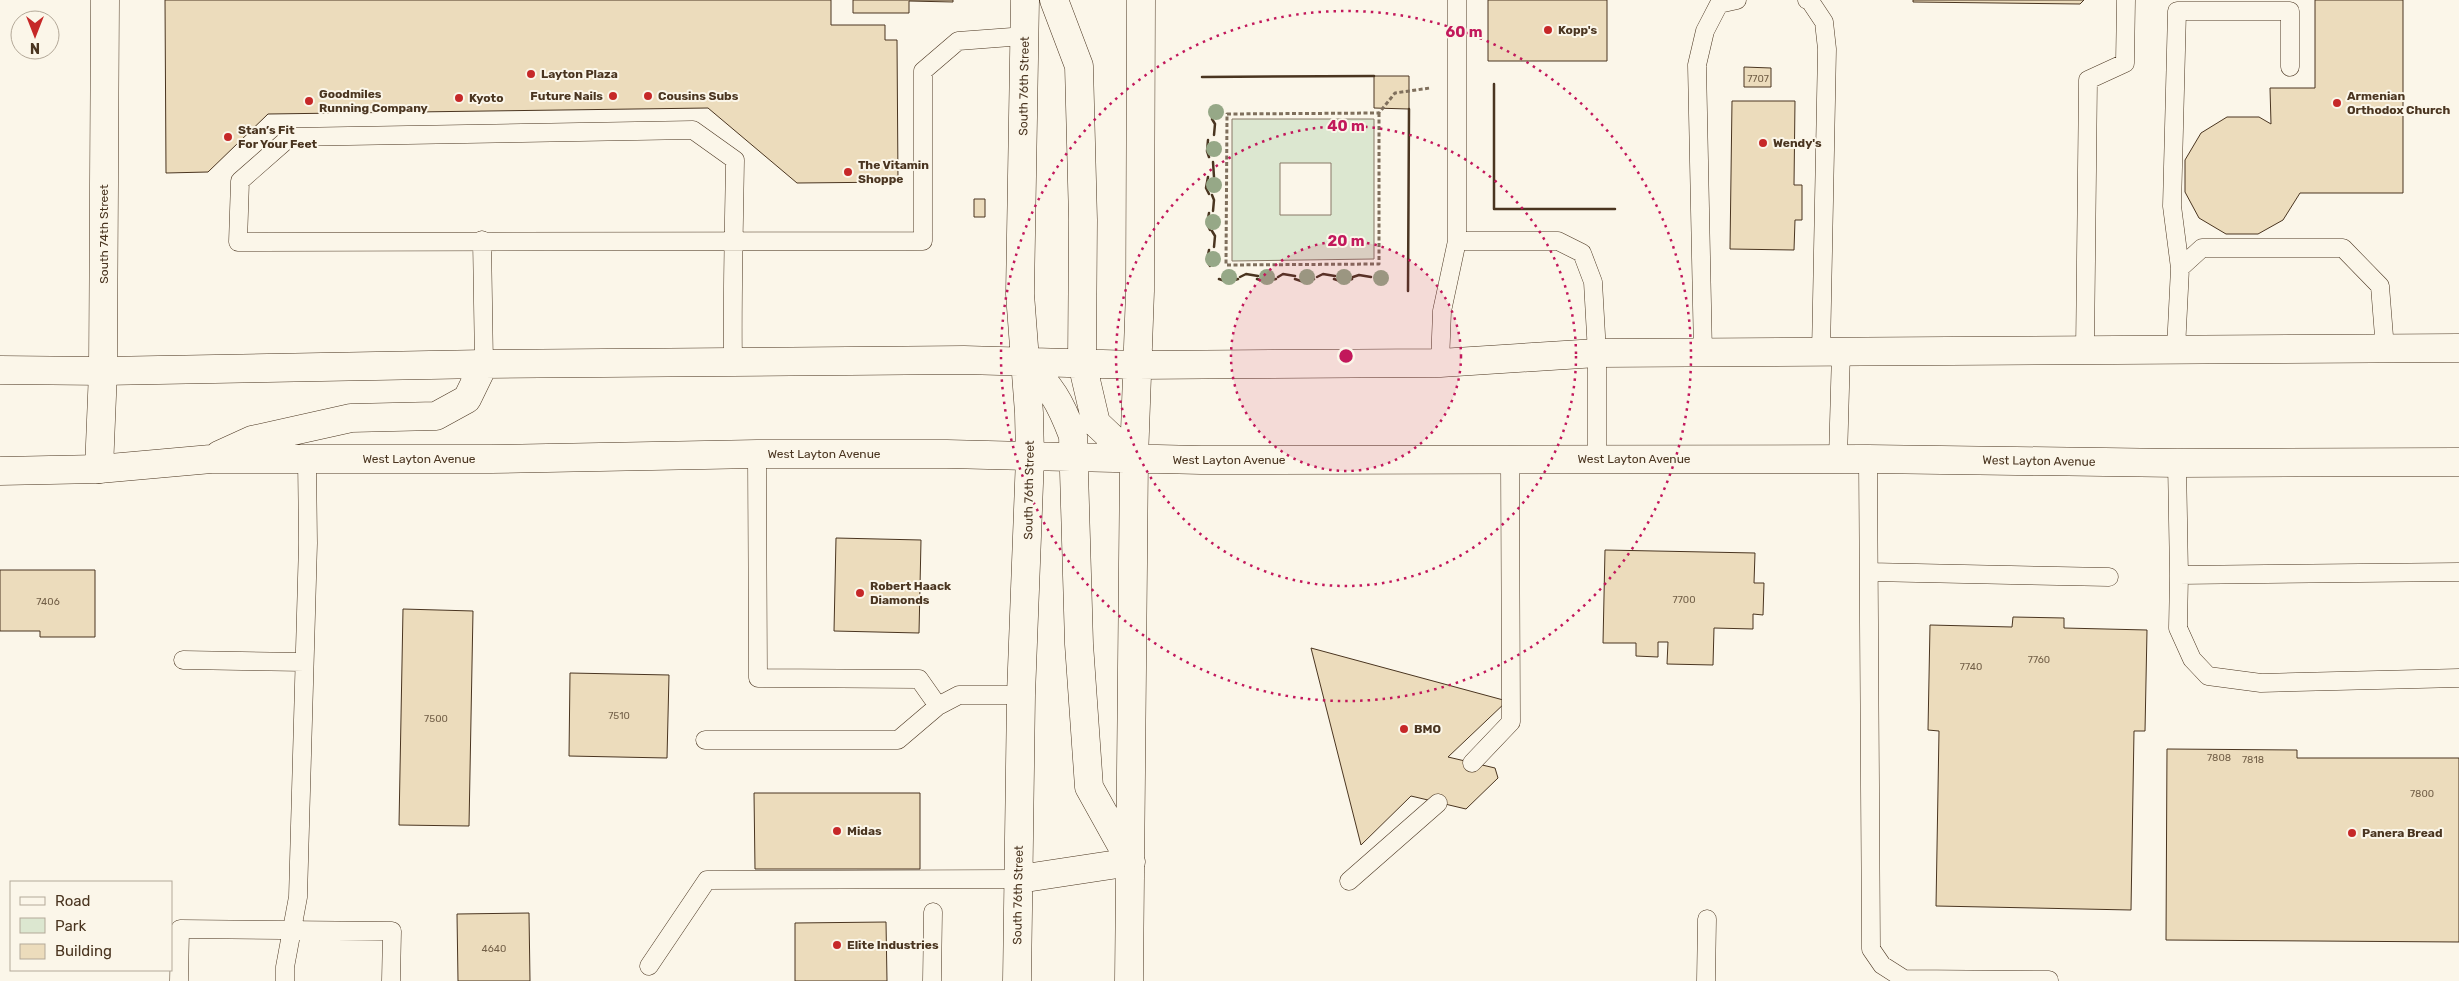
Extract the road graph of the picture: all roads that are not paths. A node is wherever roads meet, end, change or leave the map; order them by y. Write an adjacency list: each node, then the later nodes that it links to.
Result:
1 (106, 0): 29 (main road, South 74th Street)
2 (1025, 0): 9 (main road, South 76th Street)
3 (1054, 0): 24 (main road)
4 (1141, 0): 27 (main road)
5 (1457, 0): 13 (lane)
6 (1737, 0): 19 (lane)
7 (1807, 0): 20 (lane)
8 (2126, 0): 18 (lane)
9 (1025, 36): 12 (lane); 23 (main road, South 76th Street)
10 (2290, 67): 14 (lane)
11 (482, 240): 12 (lane); 12 (lane); 26 (lane)
12 (734, 241): 22 (lane)
13 (1457, 241): 21 (lane); 25 (lane)
14 (2180, 268): 16 (lane); 17 (lane)
15 (2459, 348): 17 (main road)
16 (2176, 349): 17 (main road); 18 (main road)
17 (2385, 349)
18 (2085, 350): 20 (main road)
19 (1703, 352): 20 (main road); 21 (main road)
20 (1831, 352): 37 (lane)
21 (1597, 353): 25 (main road); 36 (lane)
22 (733, 361): 23 (main road); 26 (main road)
23 (1025, 361): 24 (main road); 31 (main road, South 76th Street); 32 (main road)
24 (1082, 363): 27 (main road); 35 (main road)
25 (1440, 363): 27 (main road)
26 (484, 364): 29 (main road); 33 (main road)
27 (1137, 365): 35 (main road)
28 (0, 370): 29 (main road)
29 (103, 371): 42 (main road, South 74th Street)
30 (757, 454): 31 (main road, West Layton Avenue); 34 (main road, West Layton Avenue); 52 (lane)
31 (1030, 457): 32 (main road, West Layton Avenue); 51 (main road, South 76th Street)
32 (1074, 457): 35 (main road, West Layton Avenue); 56 (main road)
33 (211, 459): 34 (main road, West Layton Avenue); 42 (main road, West Layton Avenue)
34 (307, 459): 49 (lane)
35 (1134, 459): 39 (main road, West Layton Avenue); 56 (main road)
36 (1597, 459): 37 (main road, West Layton Avenue); 39 (main road, West Layton Avenue)
37 (1838, 459): 38 (main road, West Layton Avenue)
38 (1868, 459): 41 (main road, West Layton Avenue); 44 (lane)
39 (1510, 460): 54 (lane)
40 (2459, 462): 41 (main road, West Layton Avenue)
41 (2176, 463): 46 (lane)
42 (99, 469): 43 (main road, West Layton Avenue)
43 (0, 471)
44 (1870, 572): 47 (lane); 63 (lane)
45 (2459, 572): 46 (lane)
46 (2179, 575): 50 (lane)
47 (2110, 577)
48 (183, 660): 49 (lane)
49 (304, 662): 61 (lane)
50 (2459, 678)
51 (1021, 695): 52 (lane); 57 (main road, South 76th Street)
52 (938, 706): 53 (lane)
53 (705, 740)
54 (1472, 763)
55 (1438, 803): 58 (lane)
56 (1131, 862): 57 (main road); 69 (main road)
57 (1019, 879): 62 (lane); 68 (main road, South 76th Street)
58 (1349, 881)
59 (933, 912): 67 (lane)
60 (1707, 919): 70 (lane)
61 (291, 929): 64 (lane); 65 (lane); 66 (lane)
62 (649, 966)
63 (2049, 980)
64 (179, 981)
65 (285, 981)
66 (391, 981)
67 (932, 981)
68 (1017, 981)
69 (1129, 981)
70 (1706, 981)

